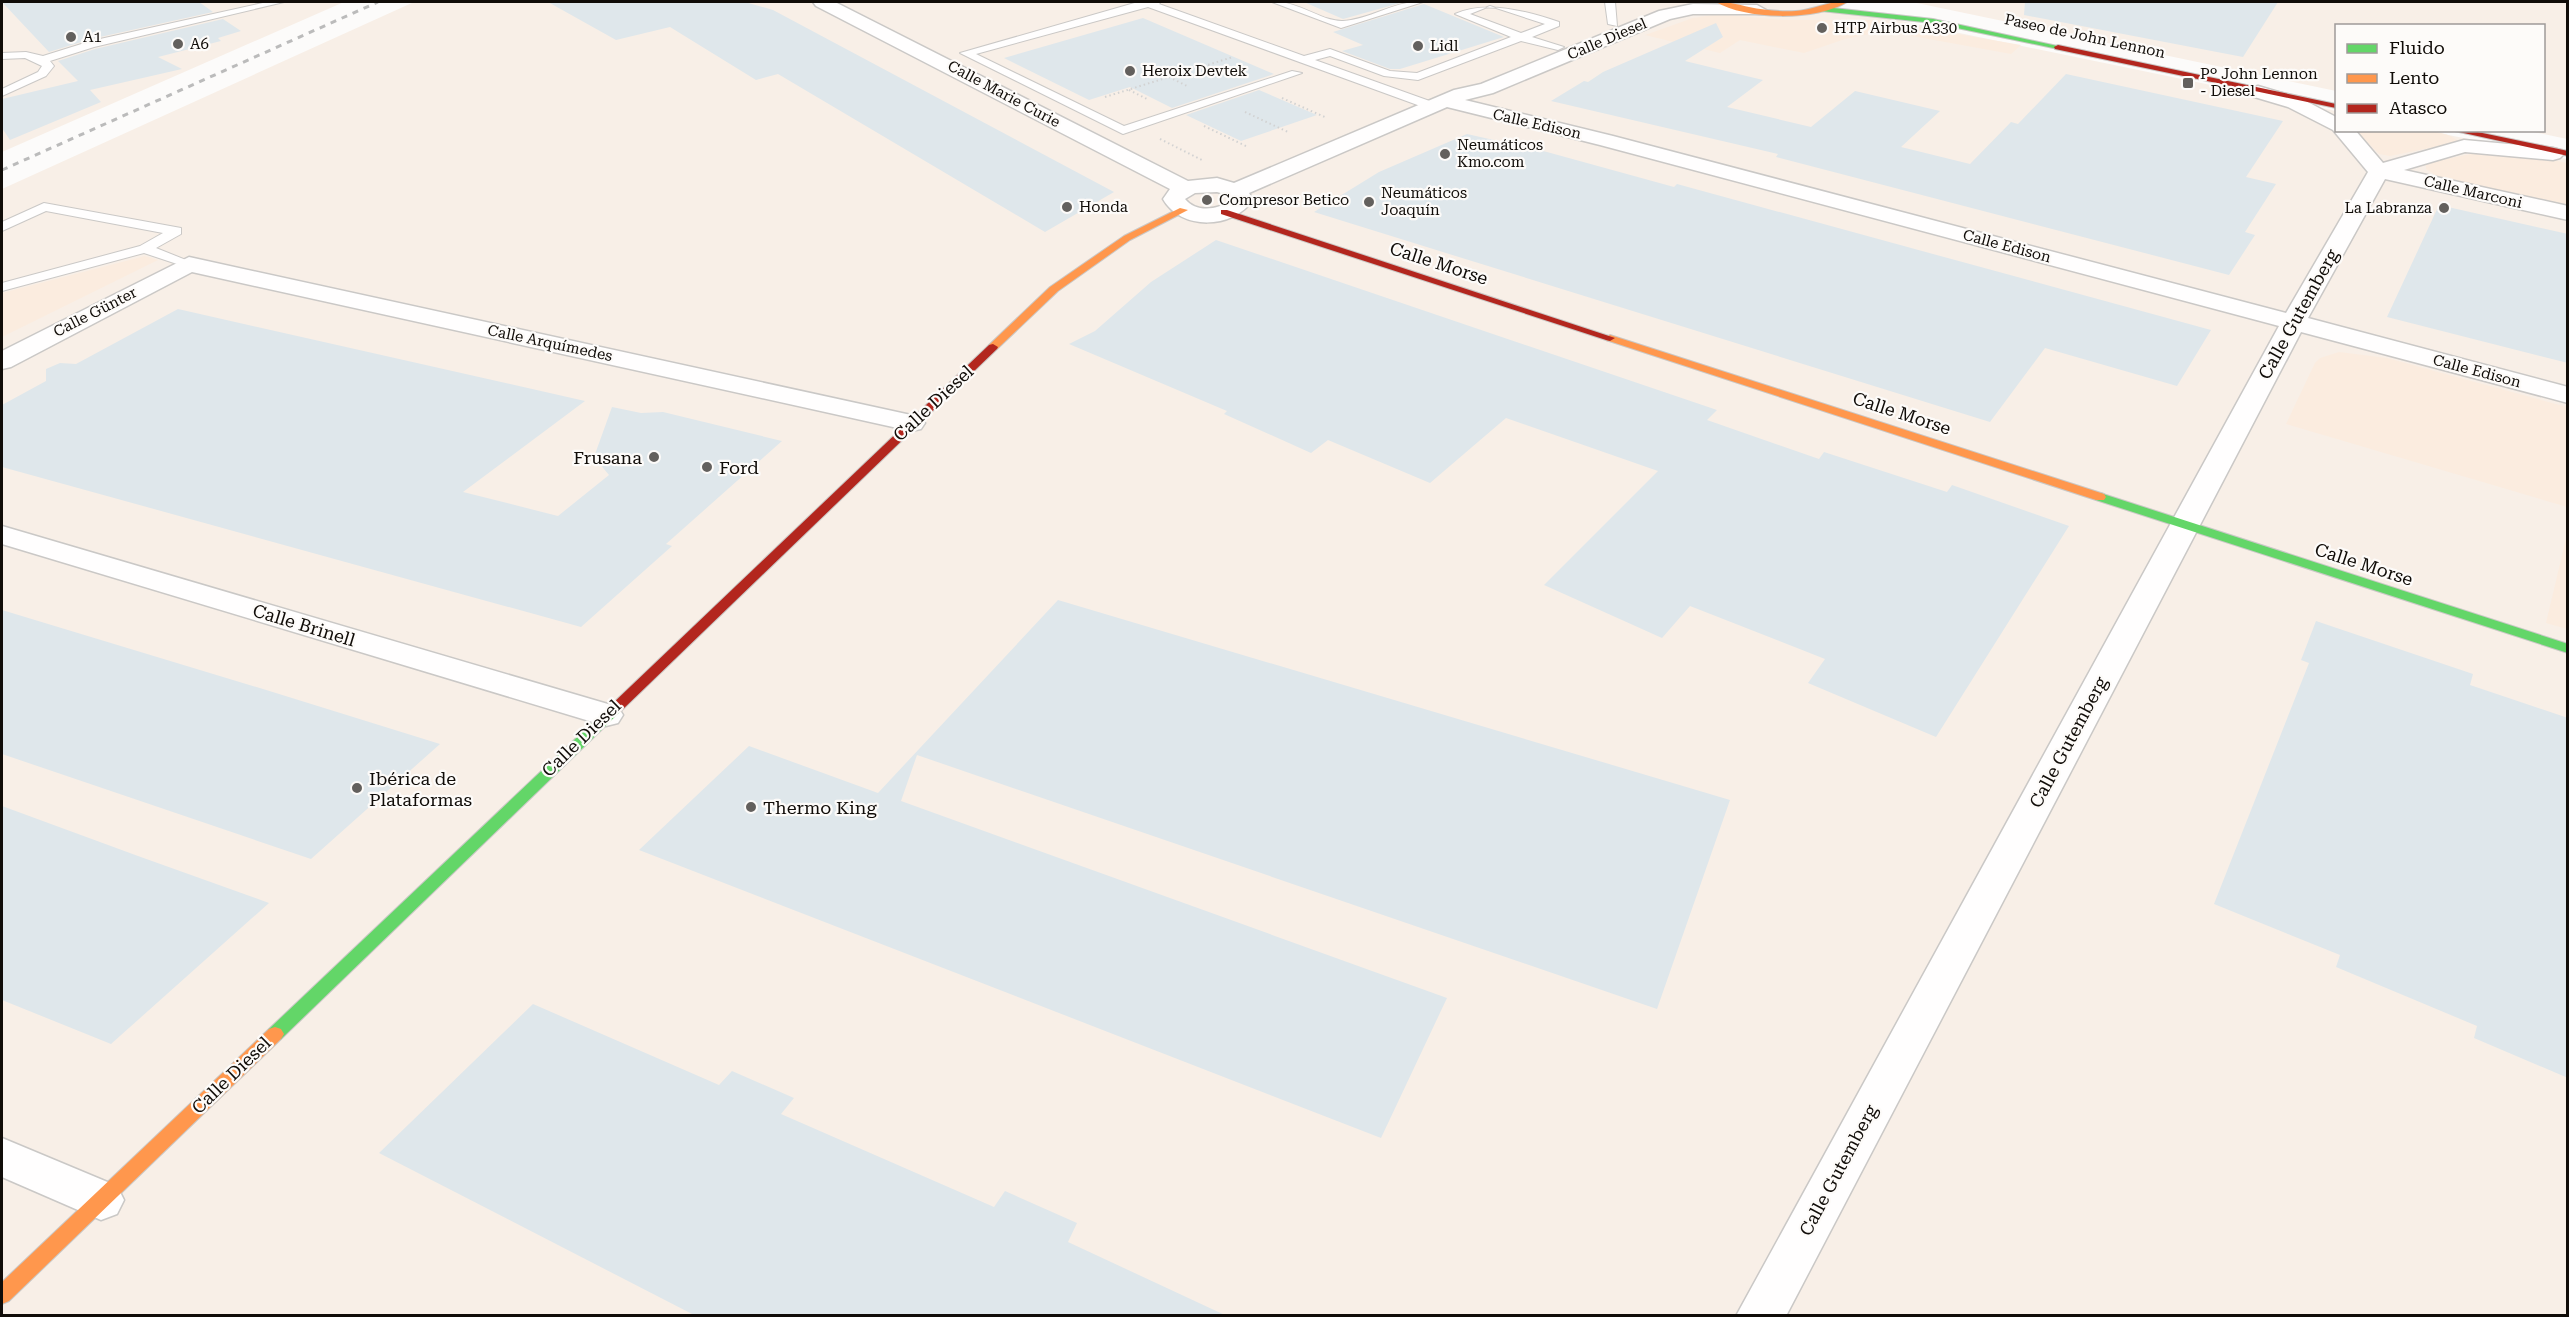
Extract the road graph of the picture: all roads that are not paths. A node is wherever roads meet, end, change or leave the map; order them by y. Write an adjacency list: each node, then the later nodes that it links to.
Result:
1 (279, 2): 17 (lane)
2 (822, 2): 33 (street, Calle Marie Curie)
3 (1148, 2): 18 (lane); 19 (lane)
4 (1277, 2): 5 (lane)
5 (1419, 2)
6 (1610, 2): 13 (lane)
7 (1670, 2): 13 (street, Calle Diesel)
8 (1720, 2): 12 (main road)
9 (1843, 2): 11 (main road)
10 (1898, 3): 22 (main road, Paseo de John Lennon)
11 (1824, 9): 12 (main road); 20 (main road, Paseo de John Lennon)
12 (1757, 10): 23 (street, Calle Diesel)
13 (1612, 24): 15 (street, Calle Diesel)
14 (1522, 38): 14 (lane); 15 (lane); 18 (lane)
15 (1558, 47): 23 (street, Calle Diesel)
16 (2, 56): 17 (lane)
17 (44, 60): 21 (lane)
18 (1303, 60): 23 (lane)
19 (1296, 73)
20 (2218, 81): 24 (main road, Paseo de John Lennon); 25 (street)
21 (2, 93)
22 (2335, 96)
23 (1447, 101): 32 (street, Calle Diesel); 40 (street, Calle Edison)
24 (2335, 106)
25 (2335, 124)
26 (2345, 132): 31 (street)
27 (2463, 132): 30 (main road)
28 (2512, 132): 29 (main road)
29 (2568, 144)
30 (2568, 155): 31 (street)
31 (2379, 171): 35 (street, Calle Marconi); 40 (street, Calle Gutemberg)
32 (1236, 190): 33 (street); 34 (street)
33 (1184, 199): 34 (street); 43 (main road, Calle Diesel)
34 (1224, 212): 44 (main road, Calle Morse)
35 (2568, 213)
36 (2, 227): 37 (lane)
37 (145, 249): 38 (lane); 39 (lane)
38 (189, 264): 41 (street, Calle Günter); 43 (street, Calle Arquímedes)
39 (2, 287)
40 (2293, 322): 42 (street, Calle Edison); 44 (street, Calle Gutemberg)
41 (2, 361)
42 (2568, 395)
43 (911, 423): 47 (main road, Calle Diesel)
44 (2186, 525): 46 (main road, Calle Morse); 51 (street, Calle Gutemberg)
45 (2, 535): 47 (street, Calle Brinell)
46 (2568, 649)
47 (606, 715): 49 (main road, Calle Diesel)
48 (2, 1157): 49 (street)
49 (101, 1200): 50 (main road, Calle Diesel)
50 (2, 1294)
51 (1760, 1316)

